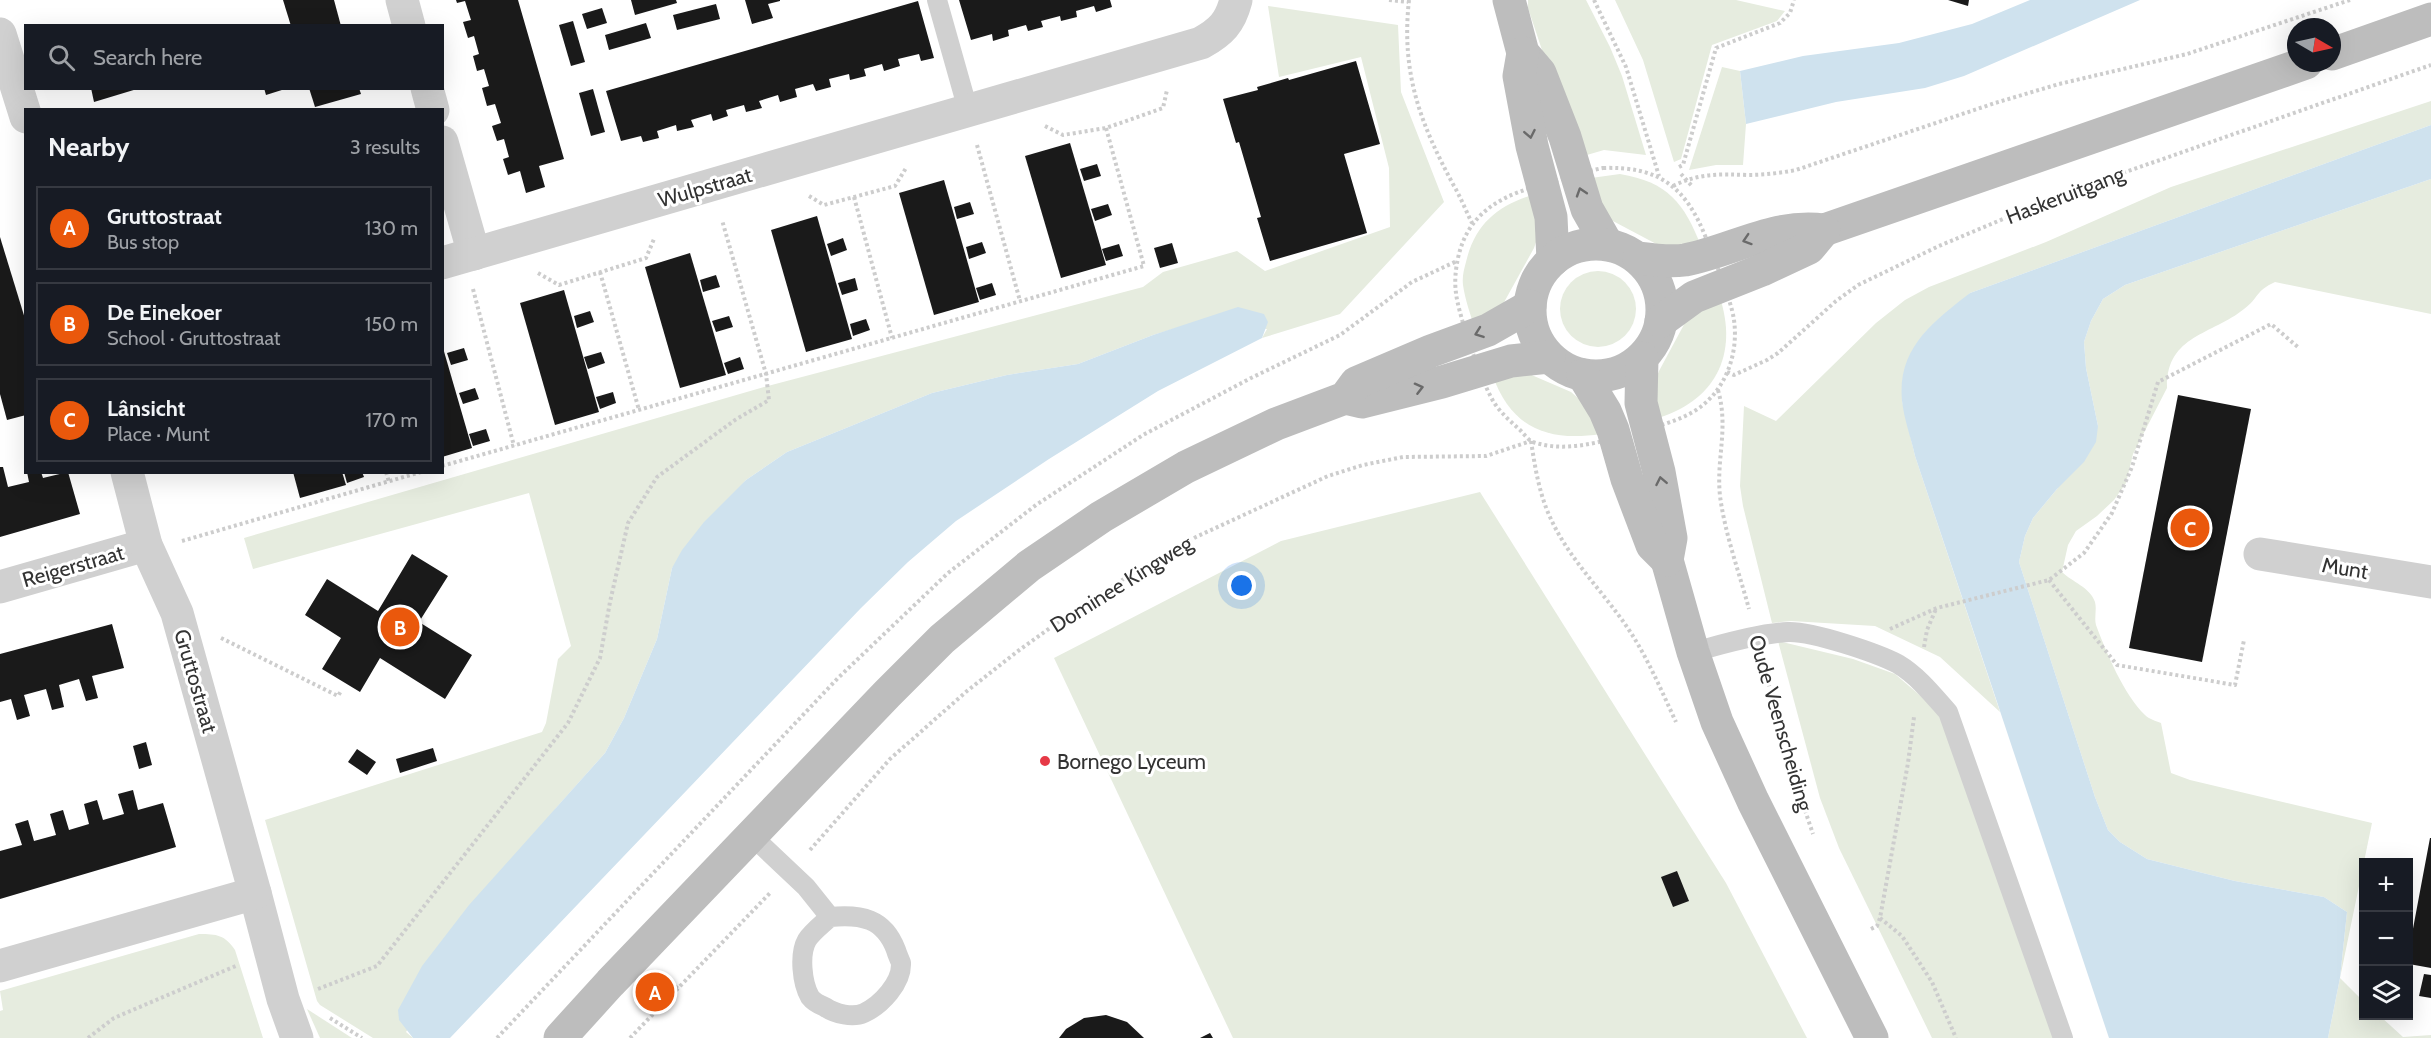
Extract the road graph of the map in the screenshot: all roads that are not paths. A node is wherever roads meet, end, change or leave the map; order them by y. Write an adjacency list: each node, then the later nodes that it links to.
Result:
1 (402, 0): 6 (street)
2 (937, 0): 13 (lane)
3 (1236, 0): 13 (street, Wulpstraat)
4 (1509, 0): 9 (main road)
5 (2431, 19): 8 (main road)
6 (409, 24)
7 (0, 34): 14 (street)
8 (2341, 51)
9 (1523, 53): 17 (main road, one-way to 9); 19 (main road, one-way to 19)
10 (2287, 70): 16 (main road, Haskeruitgang)
11 (428, 90): 12 (street)
12 (432, 108)
13 (968, 110): 21 (street, Wulpstraat)
14 (24, 111)
15 (444, 150): 21 (street)
16 (1824, 230): 18 (main road, Haskeruitgang, one-way to 18); 23 (main road, Haskeruitgang)
17 (1607, 244): 18 (main road); 19 (main road)
18 (1639, 258): 23 (main road)
19 (1553, 260): 22 (main road)
20 (444, 263): 21 (street, Wulpstraat)
21 (472, 267)
22 (1530, 306): 24 (main road); 27 (main road, one-way to 27)
23 (1661, 321): 25 (main road)
24 (1549, 357): 26 (main road); 27 (main road, one-way to 24)
25 (1642, 358): 26 (main road); 31 (main road, Oude Veenscheiding, one-way to 25)
26 (1583, 375): 31 (main road, Oude Veenscheiding)
27 (1345, 398): 35 (main road)
28 (129, 474): 29 (street, Gruttostraat)
29 (161, 544): 33 (street, Reigerstraat); 36 (street, Gruttostraat)
30 (2260, 554): 32 (street, Munt)
31 (1667, 560): 34 (main road, Oude Veenscheiding)
32 (2431, 582)
33 (0, 587)
34 (1693, 652): 41 (main road, Oude Veenscheiding); 42 (lane)
35 (751, 835): 37 (lane); 39 (main road)
36 (255, 893): 38 (street); 40 (street, Gruttostraat)
37 (830, 917): 37 (lane)
38 (0, 966)
39 (555, 1037)
40 (297, 1038)
41 (1872, 1038)
42 (2063, 1038)

